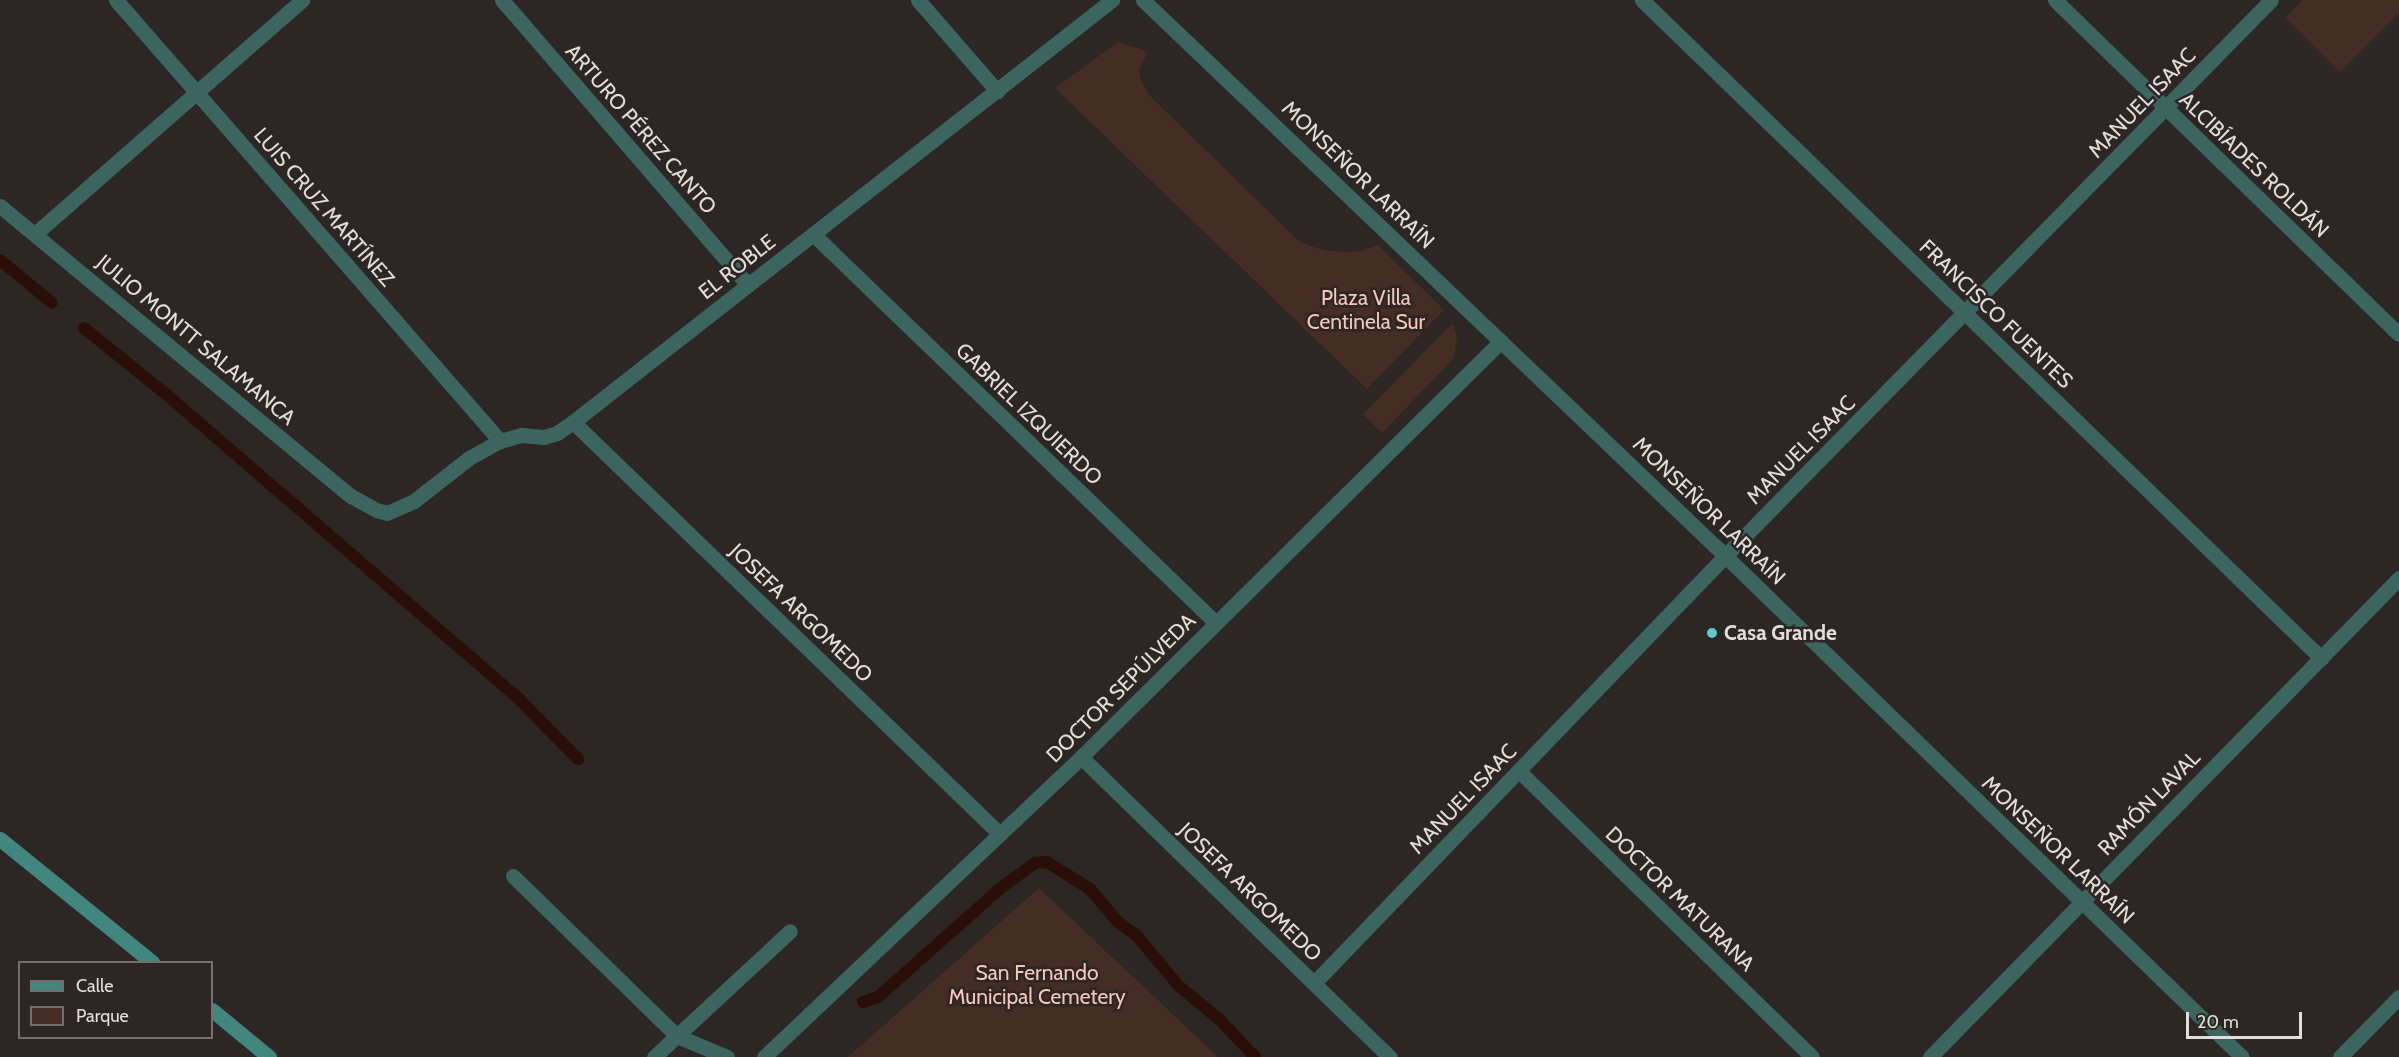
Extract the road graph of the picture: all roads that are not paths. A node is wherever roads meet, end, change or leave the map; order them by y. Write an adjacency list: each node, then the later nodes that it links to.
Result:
1 (116, 0): 11 (street, LUIS CRUZ MARTÍNEZ)
2 (302, 0): 11 (street)
3 (502, 0): 16 (street, ARTURO PÉREZ CANTO)
4 (918, 0): 10 (street)
5 (1112, 0): 10 (street, EL ROBLE)
6 (1143, 0): 19 (street, MONSEÑOR LARRAÍN)
7 (1642, 0): 17 (street, FRANCISCO FUENTES)
8 (2055, 0): 12 (street, ALCIBÍADES ROLDÁN)
9 (2271, 0): 12 (street, MANUEL ISAAC)
10 (997, 91): 15 (street, EL ROBLE)
11 (195, 92): 14 (street); 21 (street, LUIS CRUZ MARTÍNEZ)
12 (2166, 109): 17 (street, MANUEL ISAAC); 18 (street, ALCIBÍADES ROLDÁN)
13 (0, 206): 14 (street, JULIO MONTT SALAMANCA)
14 (36, 233): 22 (street, JULIO MONTT SALAMANCA)
15 (813, 234): 16 (street, EL ROBLE); 25 (street, GABRIEL IZQUIERDO)
16 (748, 285): 20 (street, EL ROBLE)
17 (1965, 313): 23 (street, MANUEL ISAAC); 26 (street, FRANCISCO FUENTES)
18 (2399, 334)
19 (1501, 341): 23 (street, MONSEÑOR LARRAÍN); 25 (street, DOCTOR SEPÚLVEDA)
20 (573, 422): 21 (street, EL ROBLE); 29 (street, JOSEFA ARGOMEDO)
21 (500, 441): 22 (street, EL ROBLE)
22 (366, 506)
23 (1725, 556): 28 (street, MANUEL ISAAC); 32 (street, MONSEÑOR LARRAÍN)
24 (2399, 578): 26 (street, RAMÓN LAVAL)
25 (1216, 623): 27 (street, DOCTOR SEPÚLVEDA)
26 (2321, 658): 32 (street, RAMÓN LAVAL)
27 (1081, 757): 29 (street, DOCTOR SEPÚLVEDA); 35 (street, JOSEFA ARGOMEDO)
28 (1519, 771): 35 (street, MANUEL ISAAC); 44 (street, DOCTOR MATURANA)
29 (1000, 834): 42 (street, DOCTOR SEPÚLVEDA)
30 (0, 839): 34 (main road)
31 (513, 876): 38 (street)
32 (2081, 902): 45 (street, RAMÓN LAVAL); 46 (street, MONSEÑOR LARRAÍN)
33 (790, 930): 38 (street)
34 (150, 961)
35 (1314, 983): 43 (street, JOSEFA ARGOMEDO)
36 (2399, 997): 47 (street)
37 (213, 1011): 39 (main road)
38 (677, 1036): 40 (street); 41 (street)
39 (269, 1057)
40 (654, 1057)
41 (727, 1057)
42 (764, 1057)
43 (1390, 1057)
44 (1812, 1057)
45 (1930, 1057)
46 (2242, 1057)
47 (2340, 1057)

